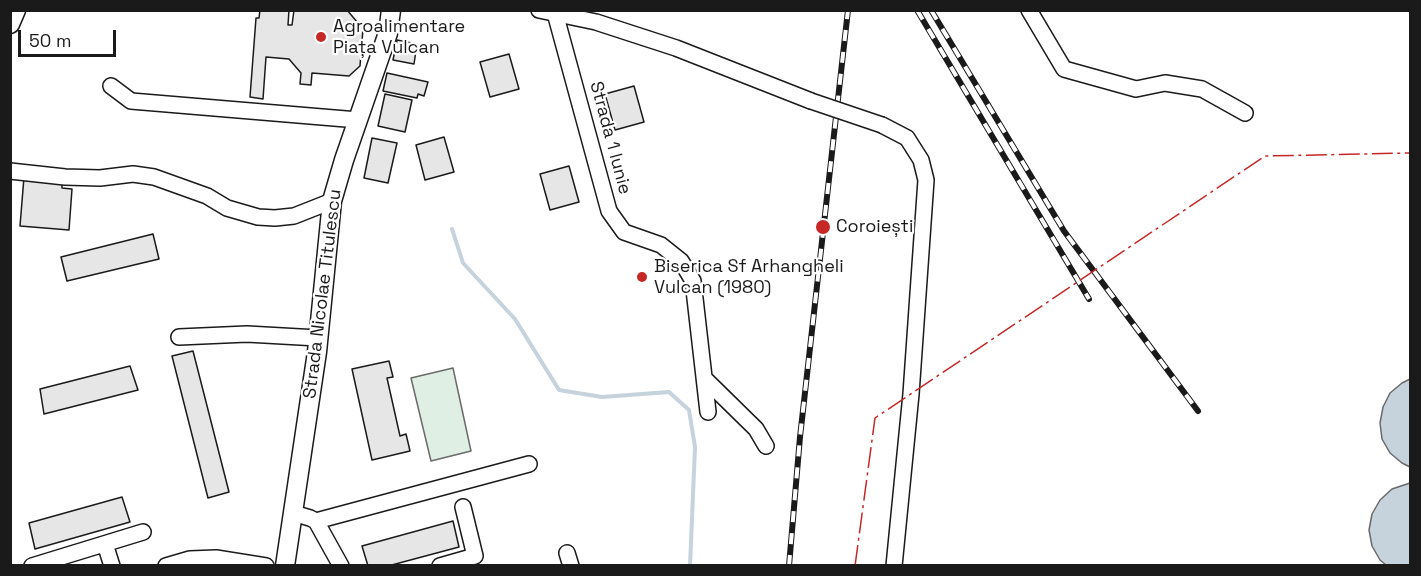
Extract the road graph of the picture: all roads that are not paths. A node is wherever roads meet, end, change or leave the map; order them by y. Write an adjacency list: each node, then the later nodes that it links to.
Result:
1 (16, 10): 6 (main road)
2 (391, 10): 9 (main road, Strada Nicolae Titulescu)
3 (539, 10): 5 (street)
4 (1029, 10): 8 (street)
5 (555, 13): 14 (street, Strada 1 Iunie); 30 (street, bridge)
6 (10, 24)
7 (111, 86): 9 (street)
8 (1245, 113)
9 (358, 120): 11 (main road, Strada Nicolae Titulescu)
10 (10, 171): 11 (street)
11 (332, 201): 13 (main road, Strada Nicolae Titulescu)
12 (179, 337): 13 (street)
13 (318, 338): 19 (main road, Strada Nicolae Titulescu)
14 (704, 378): 15 (street, Strada 1 Iunie); 16 (street)
15 (708, 412)
16 (766, 446)
17 (529, 464): 20 (street)
18 (463, 507): 29 (street)
19 (293, 513): 20 (street); 27 (main road, Strada Nicolae Titulescu)
20 (316, 521): 28 (street)
21 (143, 532): 22 (street)
22 (105, 544): 23 (street); 24 (street)
23 (32, 566)
24 (112, 566)
25 (166, 566): 26 (street)
26 (266, 566)
27 (285, 566)
28 (341, 566)
29 (440, 566)
30 (894, 566)

